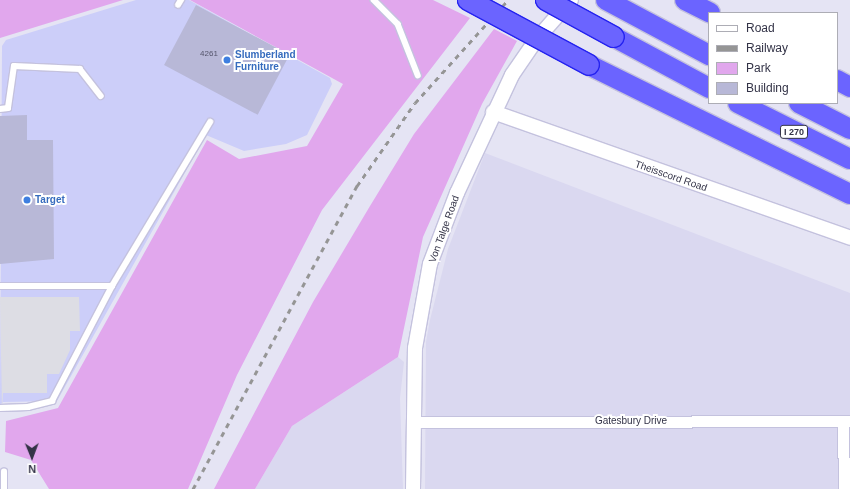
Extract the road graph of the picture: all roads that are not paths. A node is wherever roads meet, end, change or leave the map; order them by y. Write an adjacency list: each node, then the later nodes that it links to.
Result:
1 (181, 0): 8 (lane)
2 (374, 0): 11 (lane)
3 (468, 0): 23 (highway, bridge)
4 (546, 0): 13 (highway, bridge)
5 (571, 0): 19 (street, Von Talge Road)
6 (606, 0): 10 (highway)
7 (685, 0): 9 (highway)
8 (178, 6)
9 (708, 12)
10 (708, 54)
11 (418, 75)
12 (838, 81): 14 (highway)
13 (708, 87)
14 (850, 87)
15 (101, 96): 18 (lane)
16 (740, 104): 22 (highway, I 270)
17 (801, 104): 21 (highway)
18 (0, 109)
19 (493, 112): 24 (street, Theisscord Road); 29 (street, Von Talge Road)
20 (210, 122): 26 (lane)
21 (850, 129)
22 (850, 159)
23 (850, 194)
24 (850, 238)
25 (0, 286): 26 (lane)
26 (112, 286): 27 (lane)
27 (0, 408)
28 (847, 421): 29 (street, Gatesbury Drive); 33 (street)
29 (412, 422): 32 (street, Von Talge Road)
30 (4, 472): 31 (lane)
31 (4, 489)
32 (413, 489)
33 (844, 489)

